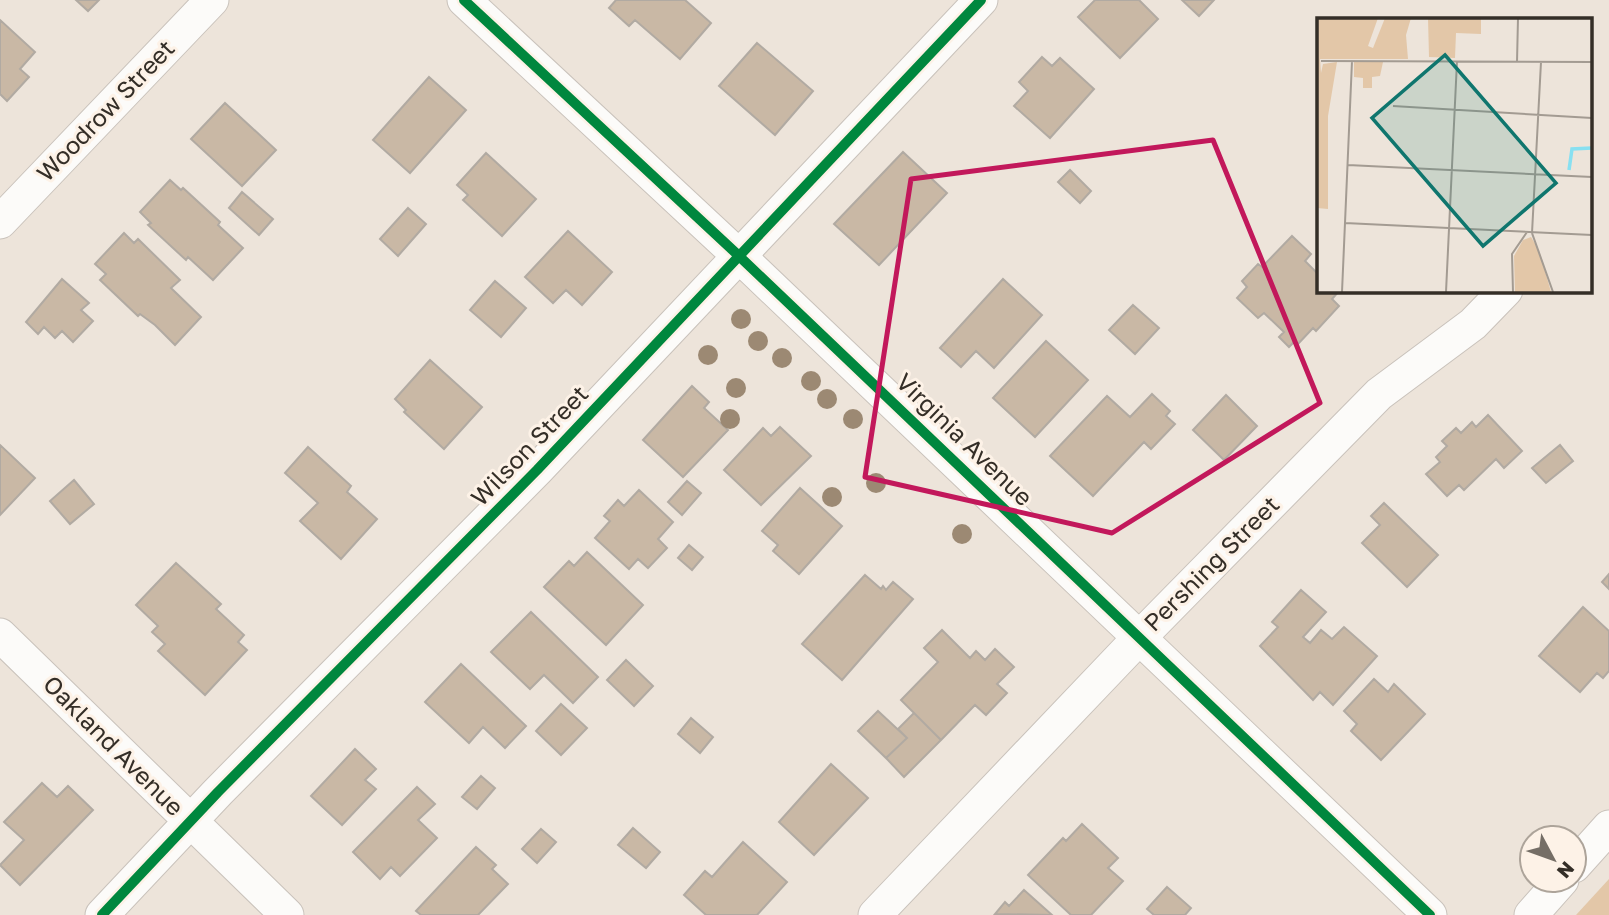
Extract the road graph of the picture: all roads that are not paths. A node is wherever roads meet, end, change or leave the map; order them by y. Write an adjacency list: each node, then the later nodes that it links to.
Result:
1 (212, 0): 4 (street, Woodrow Street)
2 (464, 0): 5 (street, Virginia Avenue)
3 (981, 0): 5 (street, Wilson Street)
4 (0, 222)
5 (739, 256): 8 (street, Virginia Avenue); 9 (street, Wilson Street)
6 (1504, 292): 8 (street, Pershing Street)
7 (0, 635): 9 (street, Oakland Avenue)
8 (1140, 637): 15 (street, Pershing Street); 16 (street, Virginia Avenue)
9 (189, 821): 13 (street, Wilson Street); 14 (street, Oakland Avenue)
10 (1609, 827): 11 (street)
11 (1588, 850)
12 (1550, 894): 17 (street)
13 (102, 915)
14 (288, 915)
15 (875, 915)
16 (1430, 915)
17 (1531, 915)

